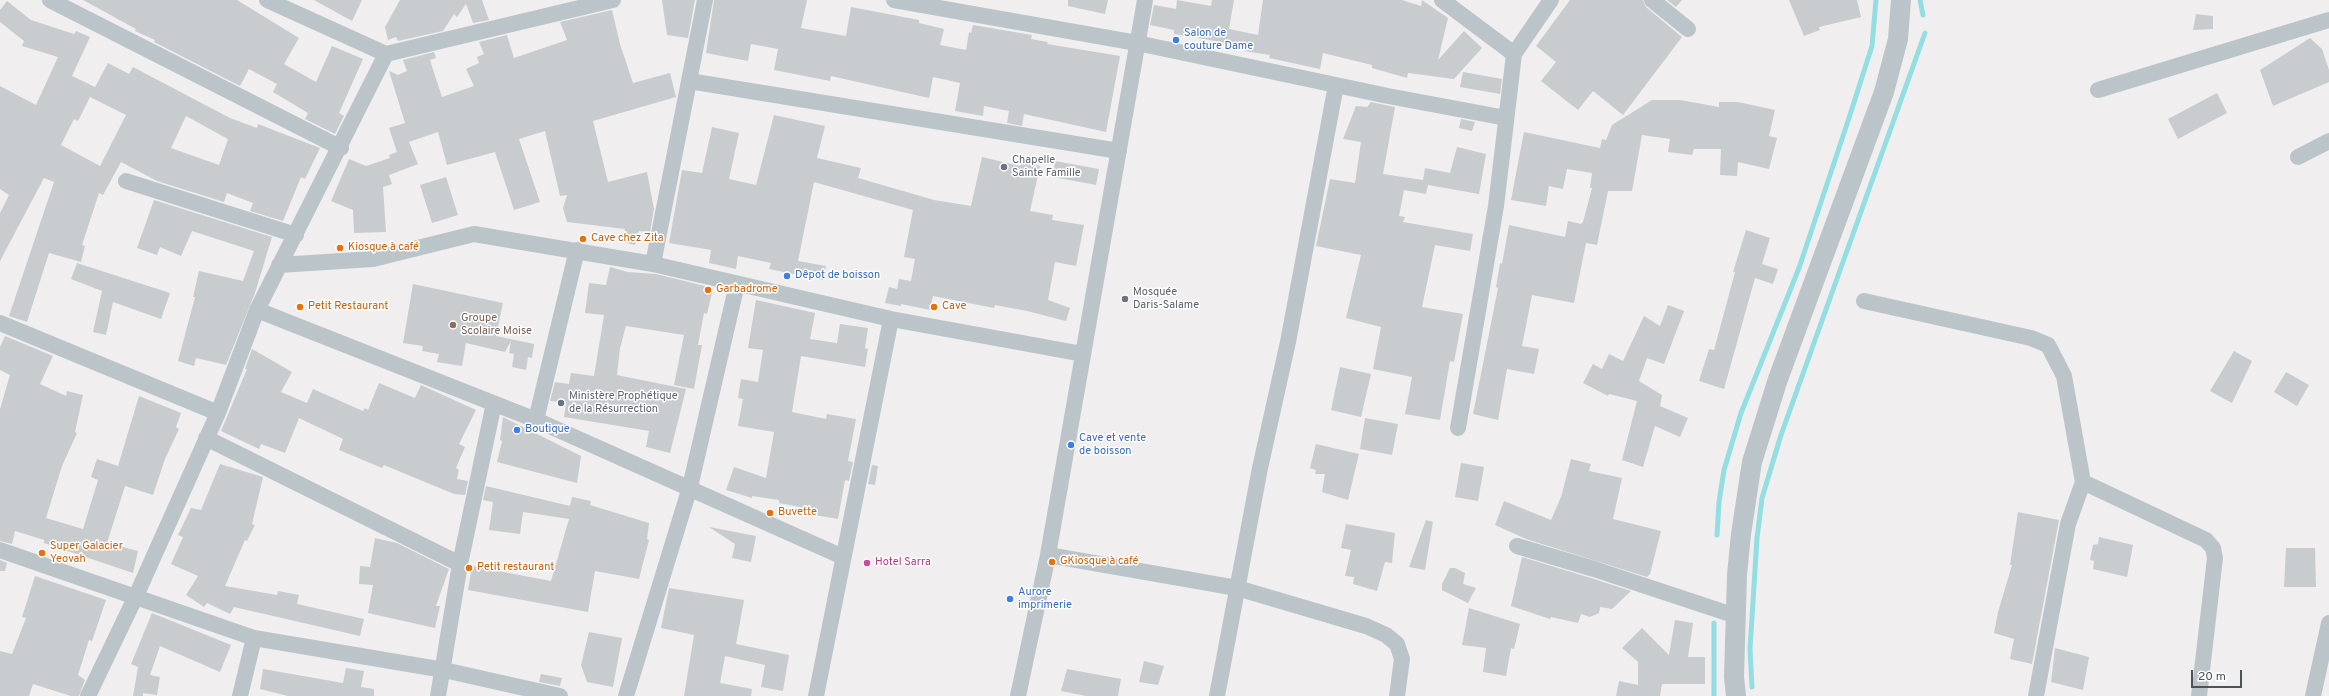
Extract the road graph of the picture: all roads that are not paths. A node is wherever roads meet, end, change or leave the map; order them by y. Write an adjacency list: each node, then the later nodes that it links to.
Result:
1 (50, 0): 21 (street)
2 (267, 0): 14 (street)
3 (613, 0): 14 (street)
4 (705, 0): 16 (street)
5 (894, 0): 13 (street)
6 (1145, 0): 13 (street)
7 (1442, 0): 15 (street)
8 (1551, 0): 15 (street)
9 (1652, 0): 12 (street)
10 (1901, 0): 49 (street)
11 (2329, 20): 18 (street)
12 (1688, 29)
13 (1138, 43): 17 (street); 22 (street)
14 (386, 54): 21 (street)
15 (1514, 54): 19 (street)
16 (689, 81): 22 (street); 27 (street)
17 (1336, 85): 19 (street); 47 (street)
18 (2098, 90)
19 (1506, 118): 38 (street)
20 (2329, 141): 23 (street)
21 (341, 148): 25 (street)
22 (1119, 151): 34 (street)
23 (2298, 157)
24 (126, 181): 25 (street)
25 (296, 236): 28 (street)
26 (577, 250): 27 (street); 28 (street); 37 (street)
27 (653, 264): 29 (street)
28 (279, 265): 31 (street)
29 (737, 284): 32 (street); 41 (street)
30 (1864, 302): 40 (street)
31 (258, 310): 35 (street); 36 (street)
32 (891, 318): 34 (street); 45 (street)
33 (0, 323): 36 (street)
34 (1083, 354): 44 (street)
35 (494, 403): 37 (street); 46 (street)
36 (218, 412): 39 (street)
37 (536, 420): 41 (street)
38 (1458, 428)
39 (206, 438): 46 (street); 48 (street)
40 (2083, 482): 63 (street); 64 (street)
41 (690, 487): 45 (street); 57 (street)
42 (1517, 546): 49 (street)
43 (0, 550): 48 (street)
44 (1048, 555): 47 (street); 59 (street)
45 (843, 558): 58 (street)
46 (460, 564): 52 (street)
47 (1237, 588): 60 (street); 61 (street)
48 (136, 596): 51 (street); 53 (street)
49 (1736, 616): 62 (street)
50 (2329, 623): 65 (street)
51 (254, 638): 52 (street); 54 (street)
52 (444, 670): 55 (street); 56 (street)
53 (88, 696)
54 (240, 696)
55 (438, 696)
56 (560, 696)
57 (626, 696)
58 (816, 696)
59 (1018, 696)
60 (1217, 696)
61 (1397, 696)
62 (1736, 696)
63 (2036, 696)
64 (2199, 696)
65 (2314, 696)

